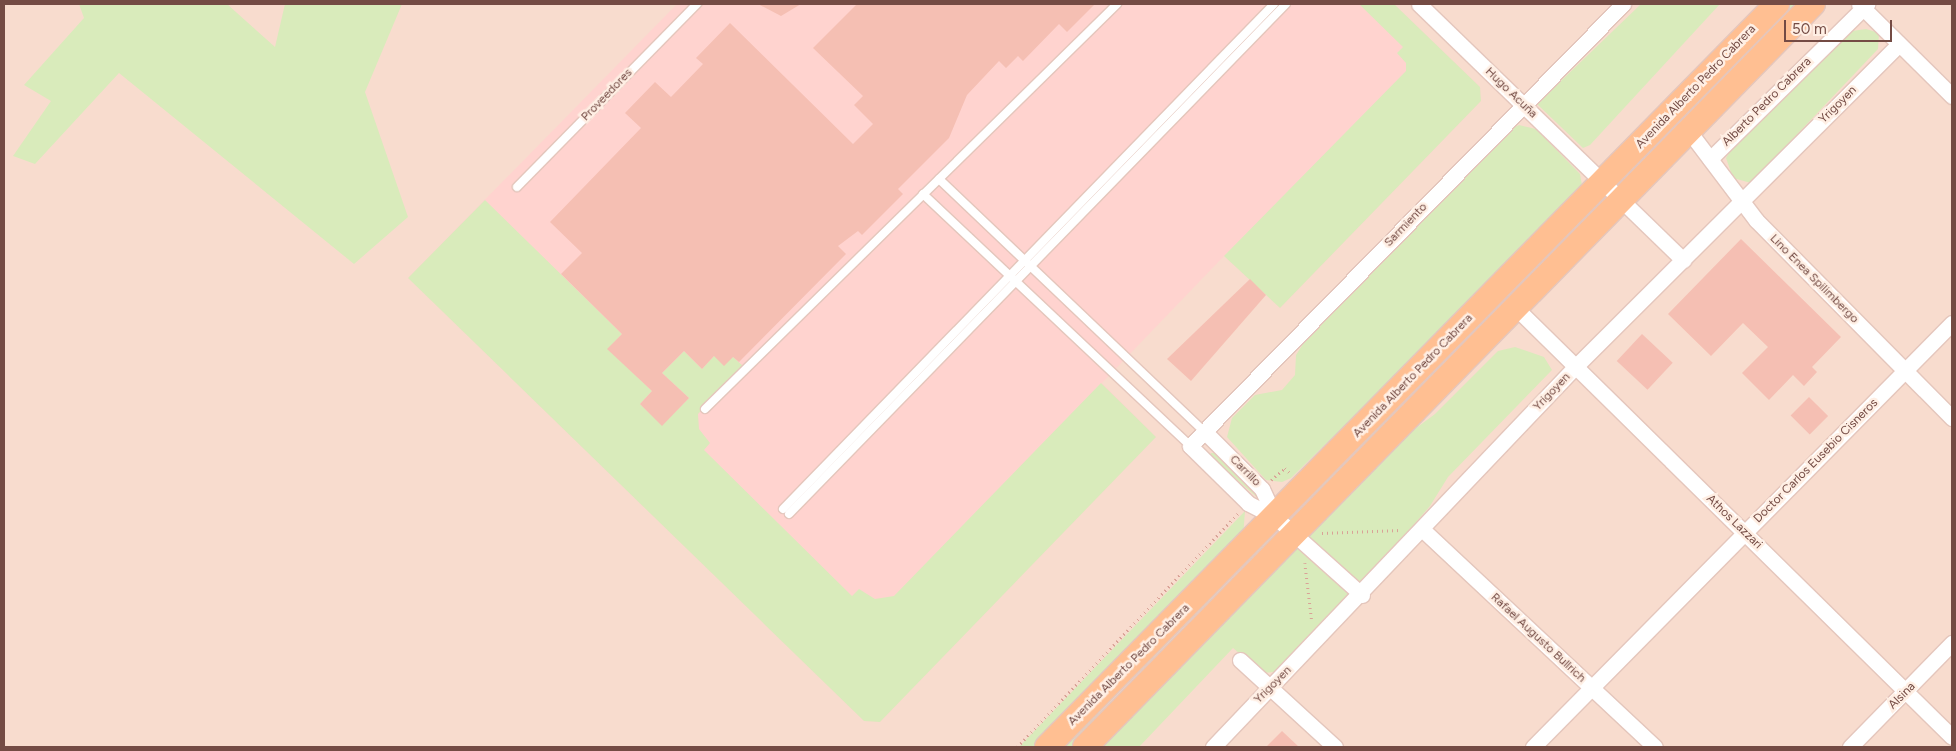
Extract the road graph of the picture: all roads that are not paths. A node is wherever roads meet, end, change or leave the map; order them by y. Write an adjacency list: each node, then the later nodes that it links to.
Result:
1 (697, 4): 17 (lane, Proveedores)
2 (1116, 4): 15 (lane)
3 (1274, 4): 22 (lane)
4 (1286, 4): 22 (lane)
5 (1419, 4): 12 (street, Hugo Acuña)
6 (1623, 4): 12 (street, Sarmiento)
7 (1777, 4): 16 (main road, Avenida Alberto Pedro Cabrera)
8 (1813, 4): 13 (main road, Avenida Alberto Pedro Cabrera)
9 (1863, 5): 10 (street); 14 (street, Alberto Pedro Cabrera)
10 (1899, 44): 11 (street); 20 (street, Yrigoyen)
11 (1952, 96)
12 (1523, 104): 16 (street, Hugo Acuña); 30 (street, Sarmiento)
13 (1688, 130): 14 (street, Lino Enea Spilimbergo); 19 (main road, Avenida Alberto Pedro Cabrera)
14 (1710, 159): 20 (street, Lino Enea Spilimbergo)
15 (939, 179): 18 (lane); 22 (lane)
16 (1603, 182): 19 (street); 34 (main road, Avenida Alberto Pedro Cabrera)
17 (517, 187)
18 (923, 194): 23 (lane); 28 (lane)
19 (1620, 200): 21 (street); 24 (main road, Avenida Alberto Pedro Cabrera)
20 (1741, 202): 21 (street, Yrigoyen); 27 (street, Lino Enea Spilimbergo)
21 (1683, 260): 26 (street, Yrigoyen)
22 (1027, 264): 23 (lane); 30 (lane)
23 (1011, 280): 31 (lane); 32 (lane)
24 (1515, 307): 26 (street, Athos Lazzari); 34 (main road, Avenida Alberto Pedro Cabrera)
25 (1952, 323): 27 (street, Doctor Carlos Eusebio Cisneros)
26 (1575, 368): 33 (street, Yrigoyen); 35 (street, Athos Lazzari)
27 (1906, 372): 29 (street, Lino Enea Spilimbergo); 35 (street, Doctor Carlos Eusebio Cisneros)
28 (706, 409)
29 (1952, 418)
30 (1204, 431): 31 (street, Sarmiento); 34 (street, Carrillo)
31 (1190, 446): 34 (street, Carrillo)
32 (786, 511)
33 (1422, 529): 36 (street, Yrigoyen); 40 (street, Rafael Augusto Bullrich)
34 (1291, 532): 36 (street); 43 (main road, Avenida Alberto Pedro Cabrera); 44 (main road, Avenida Alberto Pedro Cabrera)
35 (1744, 532): 40 (street, Doctor Carlos Eusebio Cisneros); 41 (street, Athos Lazzari)
36 (1362, 595): 39 (street, Yrigoyen)
37 (1952, 643): 41 (street, Alsina)
38 (1240, 660): 39 (street)
39 (1271, 686): 45 (street, Yrigoyen); 46 (street)
40 (1591, 688): 47 (street, Doctor Carlos Eusebio Cisneros); 48 (street, Rafael Augusto Bullrich)
41 (1906, 693): 42 (street, Athos Lazzari); 49 (street, Alsina)
42 (1952, 737)
43 (1047, 747)
44 (1085, 747)
45 (1212, 747)
46 (1334, 747)
47 (1533, 747)
48 (1655, 747)
49 (1850, 747)

